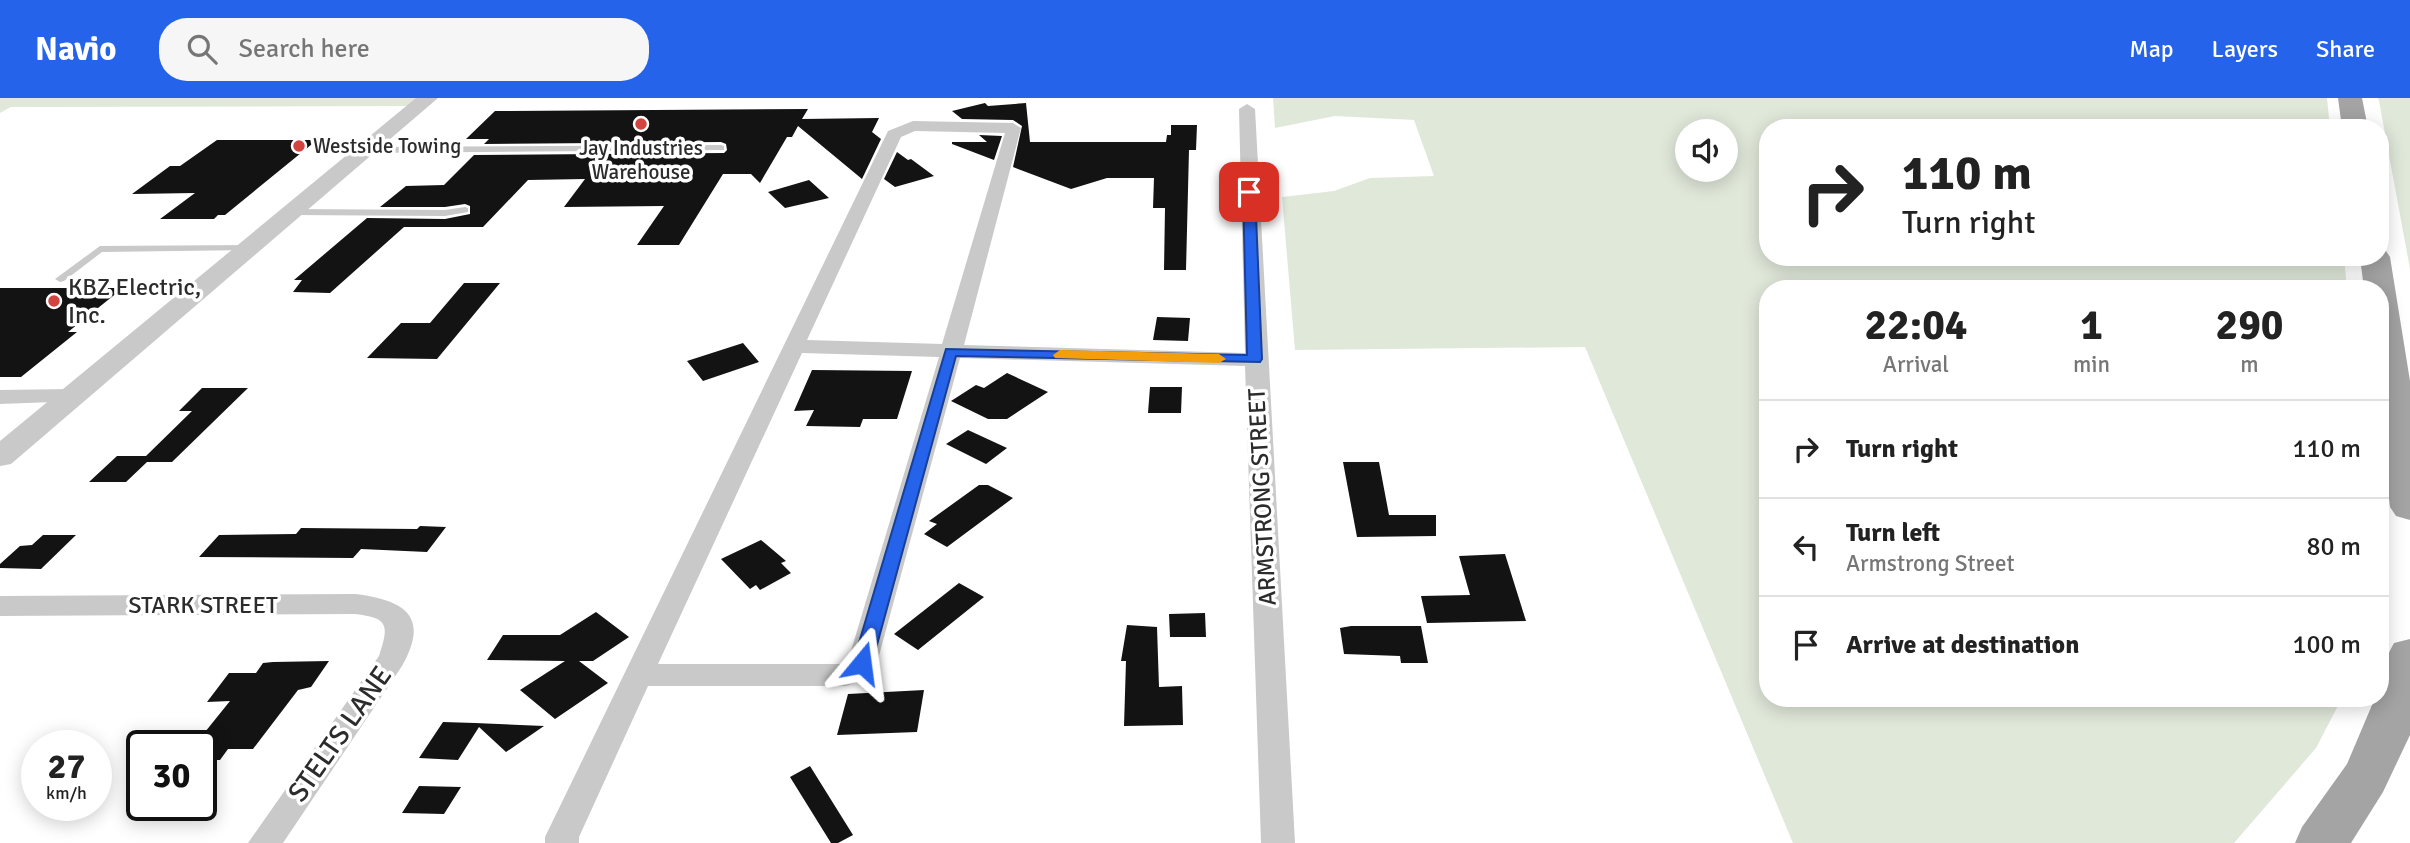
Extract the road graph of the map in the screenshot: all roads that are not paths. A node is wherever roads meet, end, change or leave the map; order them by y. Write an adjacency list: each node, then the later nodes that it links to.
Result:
1 (428, 98): 6 (street)
2 (2350, 98): 4 (main road)
3 (1247, 109): 14 (street, ARMSTRONG STREET)
4 (2354, 119)
5 (721, 149): 6 (lane)
6 (365, 150): 8 (street)
7 (465, 210): 8 (lane)
8 (290, 212): 9 (street)
9 (248, 248): 10 (lane); 16 (street)
10 (60, 279)
11 (2389, 330): 15 (main road)
12 (793, 346): 13 (street); 13 (street); 23 (street)
13 (951, 352): 14 (street); 23 (street)
14 (1255, 359): 26 (street, ARMSTRONG STREET)
15 (2402, 388): 19 (main road)
16 (72, 396): 17 (street); 18 (street)
17 (0, 397)
18 (0, 457)
19 (2410, 507)
20 (0, 606): 21 (street, STARK STREET)
21 (400, 620): 24 (street, STELTS LANE)
22 (2410, 655): 27 (main road)
23 (637, 675): 25 (street)
24 (265, 843)
25 (562, 843)
26 (1278, 843)
27 (2321, 843)

